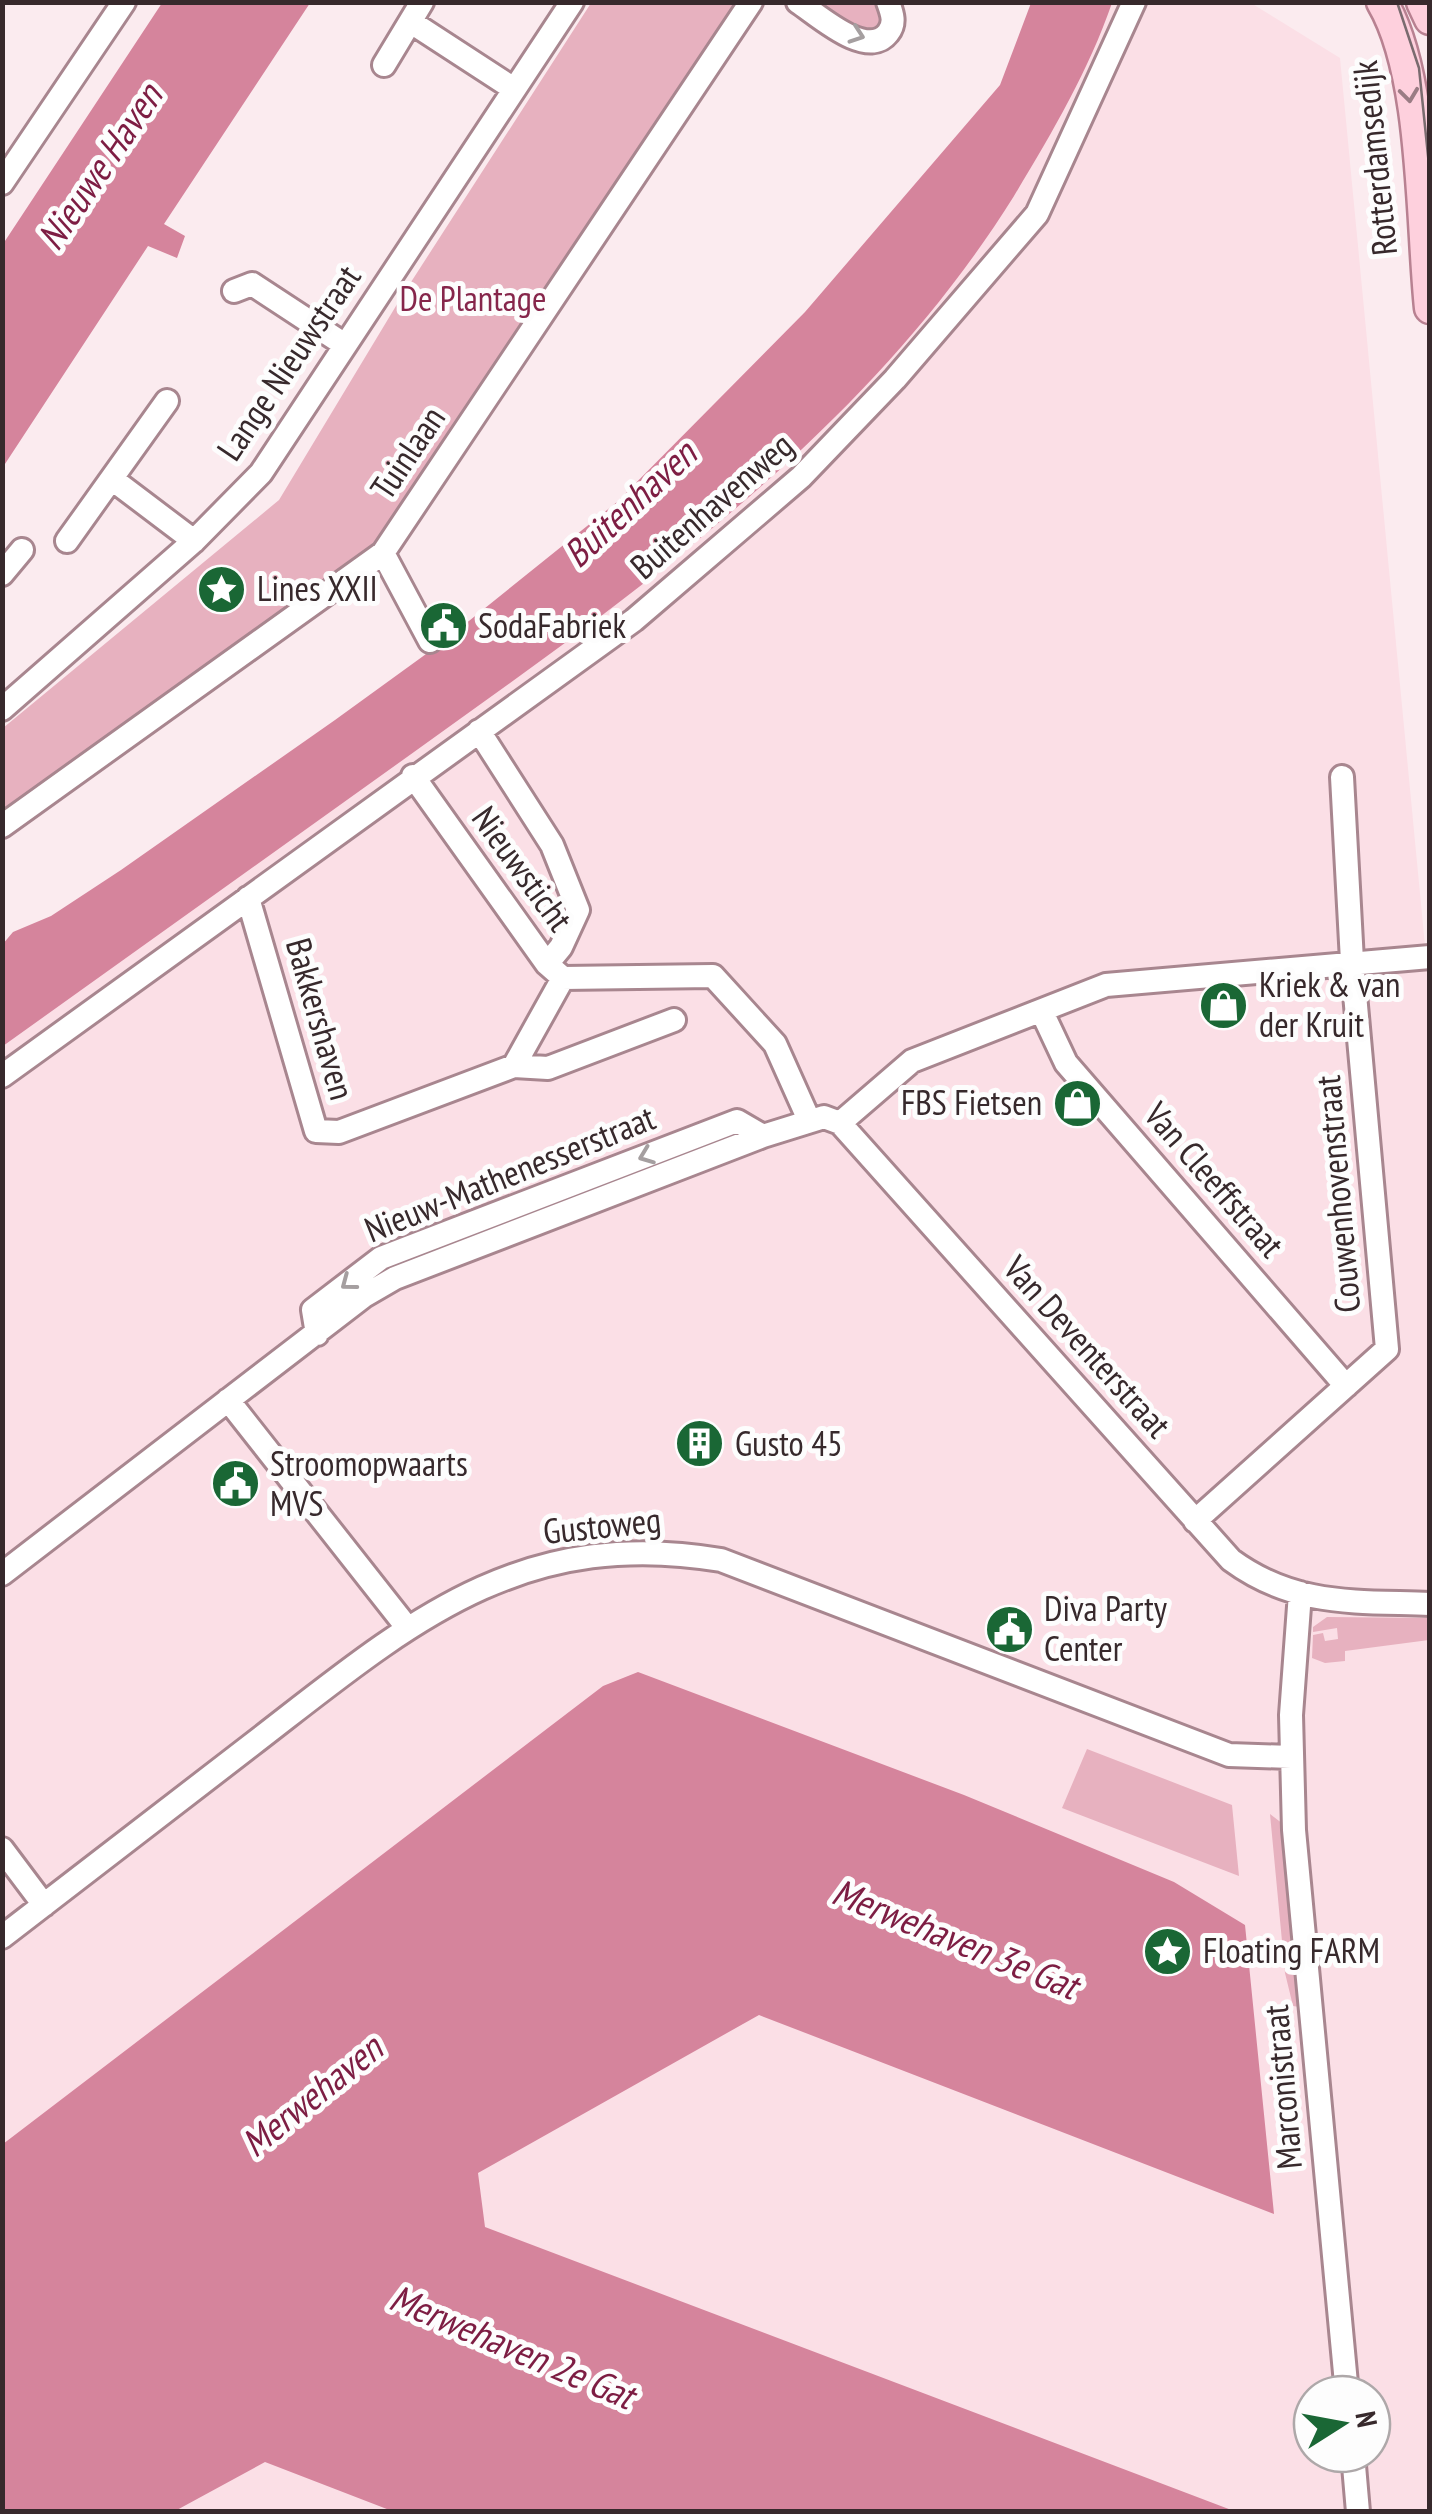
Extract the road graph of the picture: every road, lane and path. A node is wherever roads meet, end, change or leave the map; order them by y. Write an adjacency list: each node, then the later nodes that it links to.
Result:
1 (124, 2): 13 (street)
2 (572, 2): 12 (street, Lange Nieuwstraat)
3 (751, 2): 22 (street, Tuinlaan)
4 (798, 2): 5 (street, one-way to 5)
5 (888, 2)
6 (1134, 2): 26 (street, Buitenhavenweg)
7 (1382, 2): 15 (main road, Rotterdamsedijk, one-way to 15)
8 (1422, 2): 10 (main road)
9 (416, 12): 11 (street); 12 (street)
10 (1430, 19)
11 (384, 65)
12 (514, 89): 16 (street, Lange Nieuwstraat)
13 (2, 183)
14 (234, 291): 16 (street)
15 (1430, 308)
16 (345, 345): 20 (street, Lange Nieuwstraat)
17 (167, 401): 18 (street)
18 (112, 479): 19 (street); 20 (street)
19 (67, 541)
20 (194, 542): 25 (street, Lange Nieuwstraat)
21 (22, 550): 23 (street)
22 (383, 554): 24 (street); 29 (street, Tuinlaan)
23 (2, 574)
24 (430, 642)
25 (2, 709)
26 (478, 731): 27 (street, Buitenhavenweg); 33 (street)
27 (413, 776): 30 (street, Buitenhavenweg); 33 (street, Nieuwsticht)
28 (1342, 776): 32 (street, Couwenhovenstraat)
29 (2, 826)
30 (248, 898): 36 (street, Bakkershaven); 37 (street, Buitenhavenweg)
31 (1430, 957): 32 (street)
32 (1352, 961): 34 (street); 40 (street, Couwenhovenstraat)
33 (555, 971): 36 (street); 38 (street, Nieuwsticht)
34 (1042, 1012): 39 (street); 40 (street, Van Cleeffstraat)
35 (674, 1020): 36 (street, Bakkershaven)
36 (514, 1066)
37 (2, 1076)
38 (808, 1120): 39 (street, Nieuw-Mathenesserstraat); 41 (street, Nieuw-Mathenesserstraat)
39 (840, 1122): 42 (street, Van Deventerstraat)
40 (1346, 1386): 42 (street, Couwenhovenstraat)
41 (228, 1400): 43 (street, Nieuw-Mathenesserstraat); 47 (street)
42 (1195, 1521): 45 (street, Van Deventerstraat)
43 (2, 1574)
44 (1430, 1588): 45 (street, Van Deventerstraat)
45 (1300, 1594): 46 (street, Van Deventerstraat); 48 (street, Marconistraat)
46 (1430, 1604)
47 (406, 1626): 48 (street, Gustoweg); 50 (street, Gustoweg)
48 (1290, 1756): 52 (street, Marconistraat)
49 (2, 1849): 50 (street)
50 (44, 1905): 51 (street, Gustoweg)
51 (2, 1937)
52 (1345, 2374)
53 (1355, 2474): 54 (street)
54 (1358, 2512)

